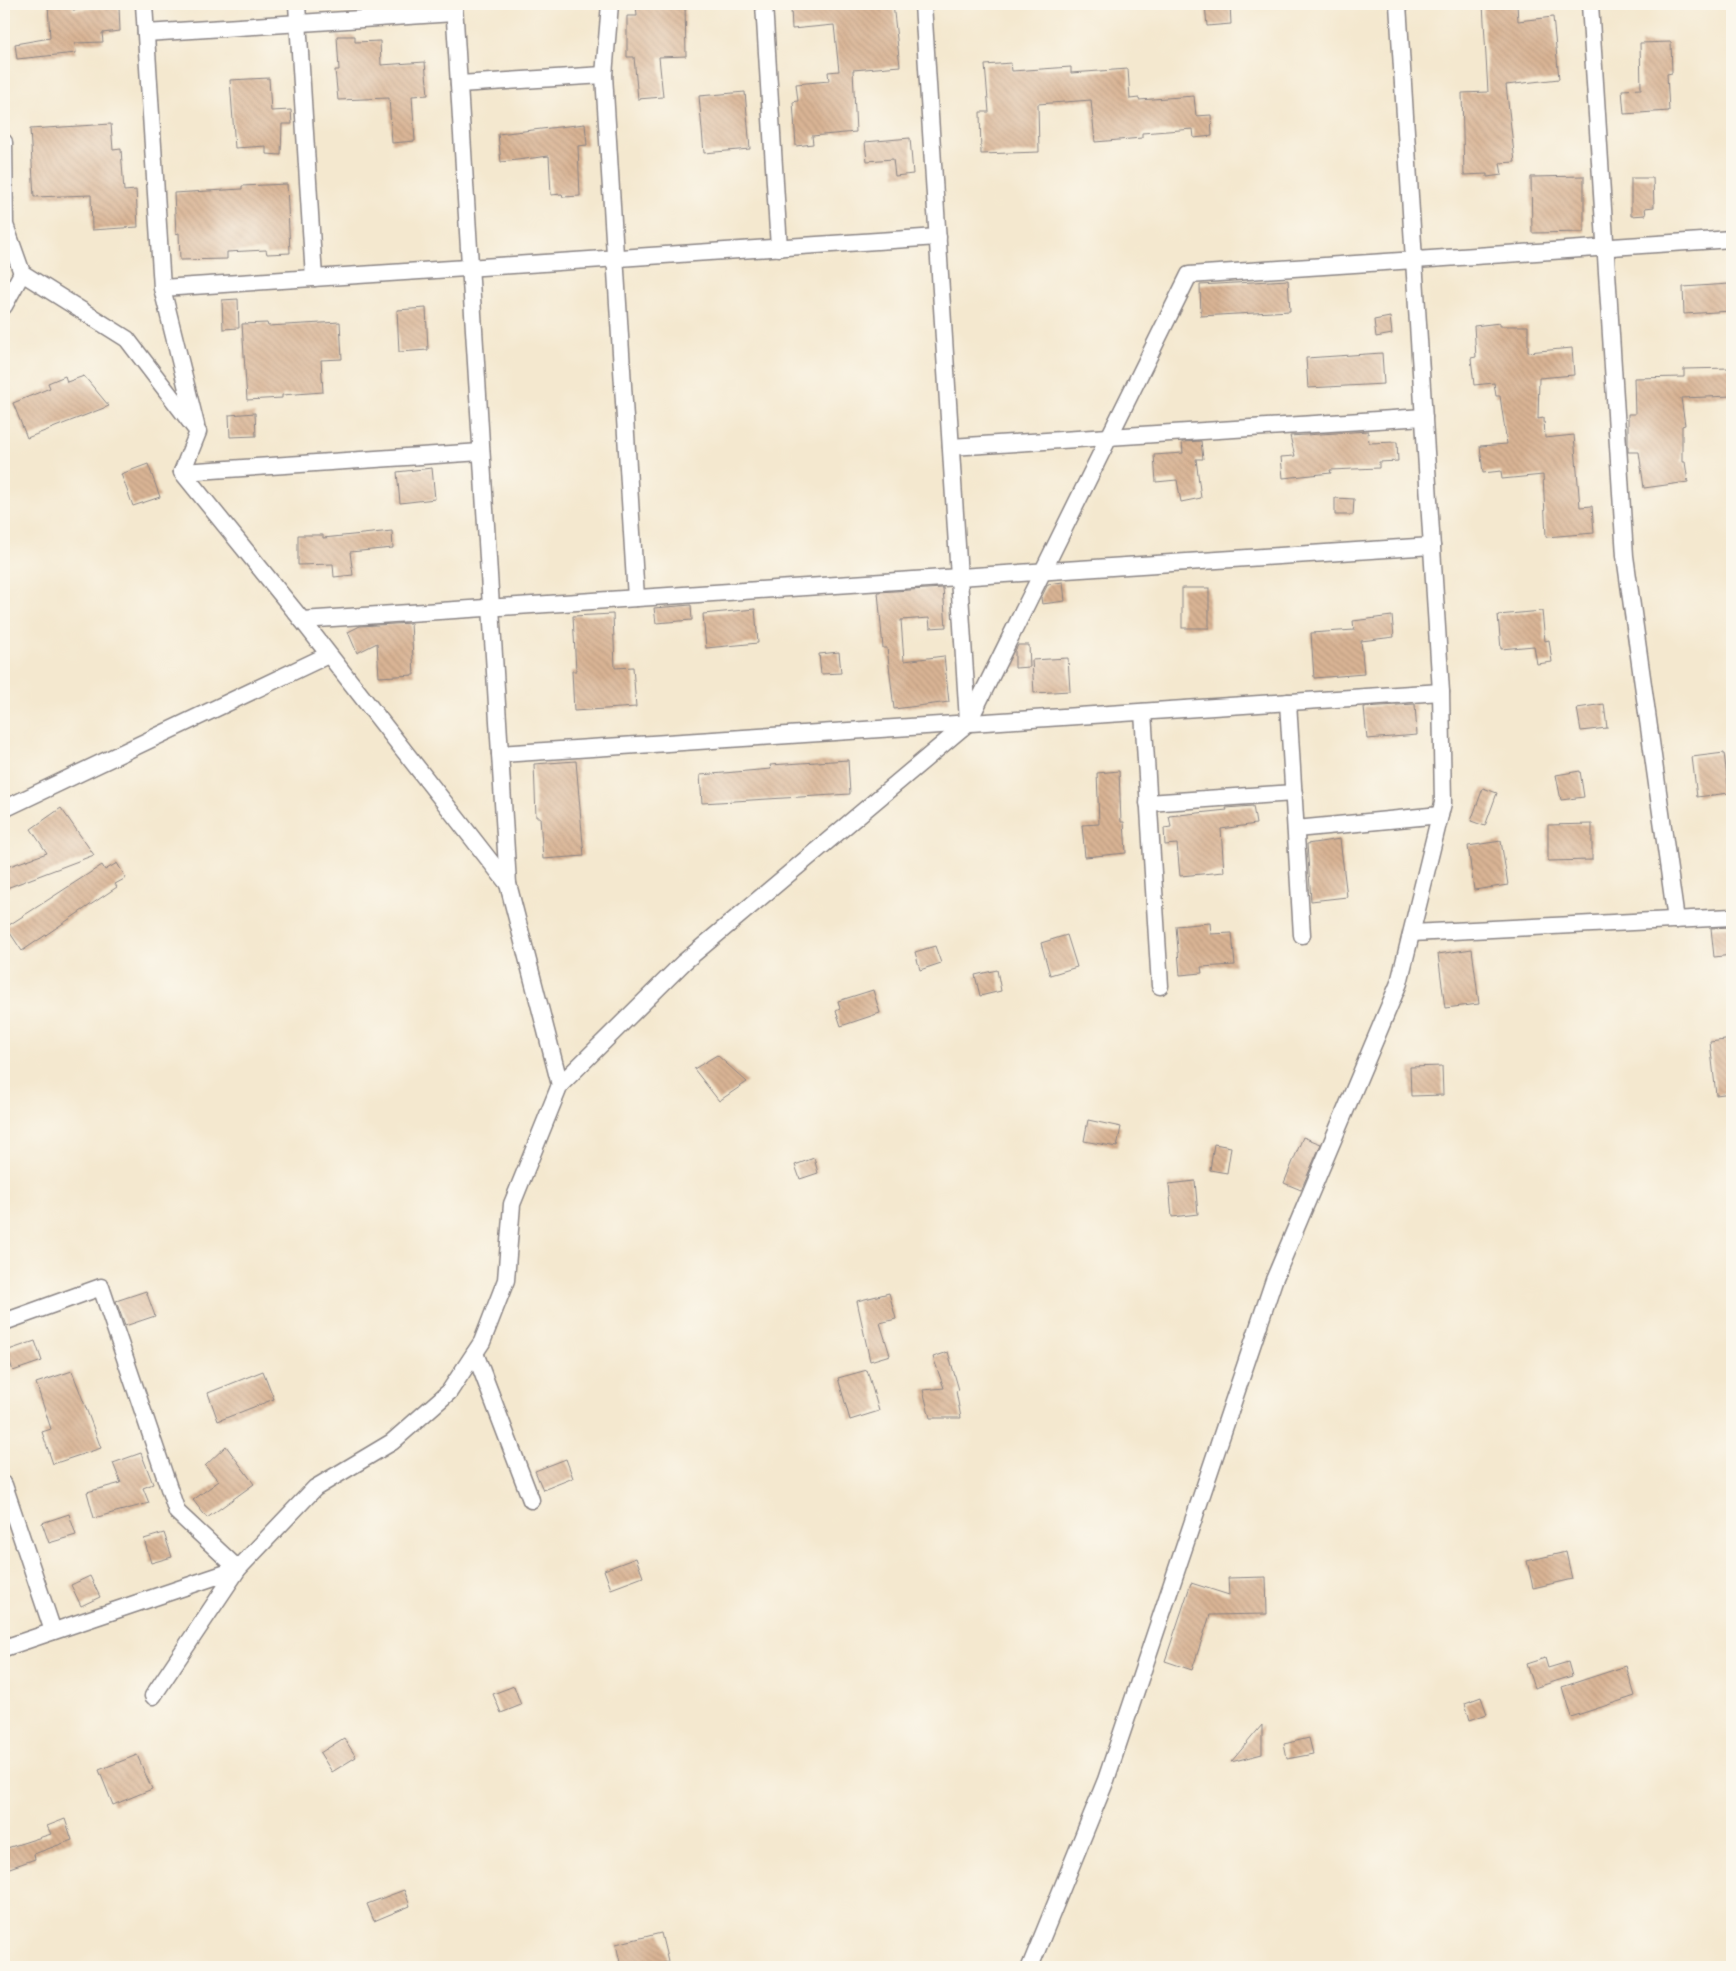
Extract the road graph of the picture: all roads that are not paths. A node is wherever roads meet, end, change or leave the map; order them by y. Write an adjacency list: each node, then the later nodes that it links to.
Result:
1 (144, 4): 10 (street)
2 (297, 4): 9 (street)
3 (610, 4): 11 (street)
4 (764, 4): 18 (street)
5 (924, 4): 15 (street)
6 (1398, 4): 20 (street)
7 (1590, 4): 17 (street)
8 (454, 8): 9 (street); 12 (street)
9 (299, 23): 10 (street); 23 (street)
10 (146, 33): 24 (street)
11 (604, 74): 12 (street); 19 (street)
12 (459, 84): 21 (street)
13 (4, 142): 14 (street)
14 (4, 148): 22 (street)
15 (938, 237): 18 (street); 29 (street)
16 (1732, 239): 17 (street)
17 (1606, 247): 20 (street); 51 (street)
18 (779, 248): 19 (street)
19 (615, 259): 21 (street); 35 (street)
20 (1414, 260): 26 (street); 28 (street)
21 (470, 268): 23 (street); 30 (street)
22 (22, 272): 25 (street); 27 (street)
23 (314, 278): 24 (street)
24 (162, 288): 27 (street)
25 (4, 306)
26 (1424, 417): 28 (street); 32 (street)
27 (198, 432): 31 (street)
28 (1110, 437): 29 (street); 33 (street)
29 (951, 448): 34 (street)
30 (481, 452): 31 (street); 36 (street)
31 (182, 472): 37 (street)
32 (1432, 546): 33 (street); 39 (street)
33 (1044, 571): 34 (street); 42 (street)
34 (959, 577): 35 (street); 42 (street)
35 (636, 598): 36 (street)
36 (491, 608): 37 (street); 43 (street)
37 (302, 620): 38 (street)
38 (328, 655): 46 (street); 49 (street)
39 (1441, 692): 40 (street); 47 (street)
40 (1288, 702): 41 (street); 44 (street)
41 (1143, 712): 42 (street); 45 (street)
42 (968, 723): 43 (street); 55 (street)
43 (500, 754): 49 (street)
44 (1294, 793): 45 (street); 48 (street)
45 (1148, 803): 54 (street)
46 (4, 809)
47 (1440, 815): 48 (street); 52 (street)
48 (1296, 829): 53 (street)
49 (508, 884): 55 (street)
50 (1732, 917): 51 (street)
51 (1676, 920): 52 (street)
52 (1412, 933): 64 (street)
53 (1302, 935)
54 (1160, 986)
55 (560, 1085): 57 (street)
56 (4, 1322): 60 (street)
57 (475, 1352): 59 (street); 60 (street)
58 (4, 1485): 61 (street)
59 (531, 1500)
60 (238, 1569): 61 (street); 63 (street)
61 (53, 1631): 62 (street)
62 (4, 1648)
63 (153, 1696)
64 (1030, 1967)

